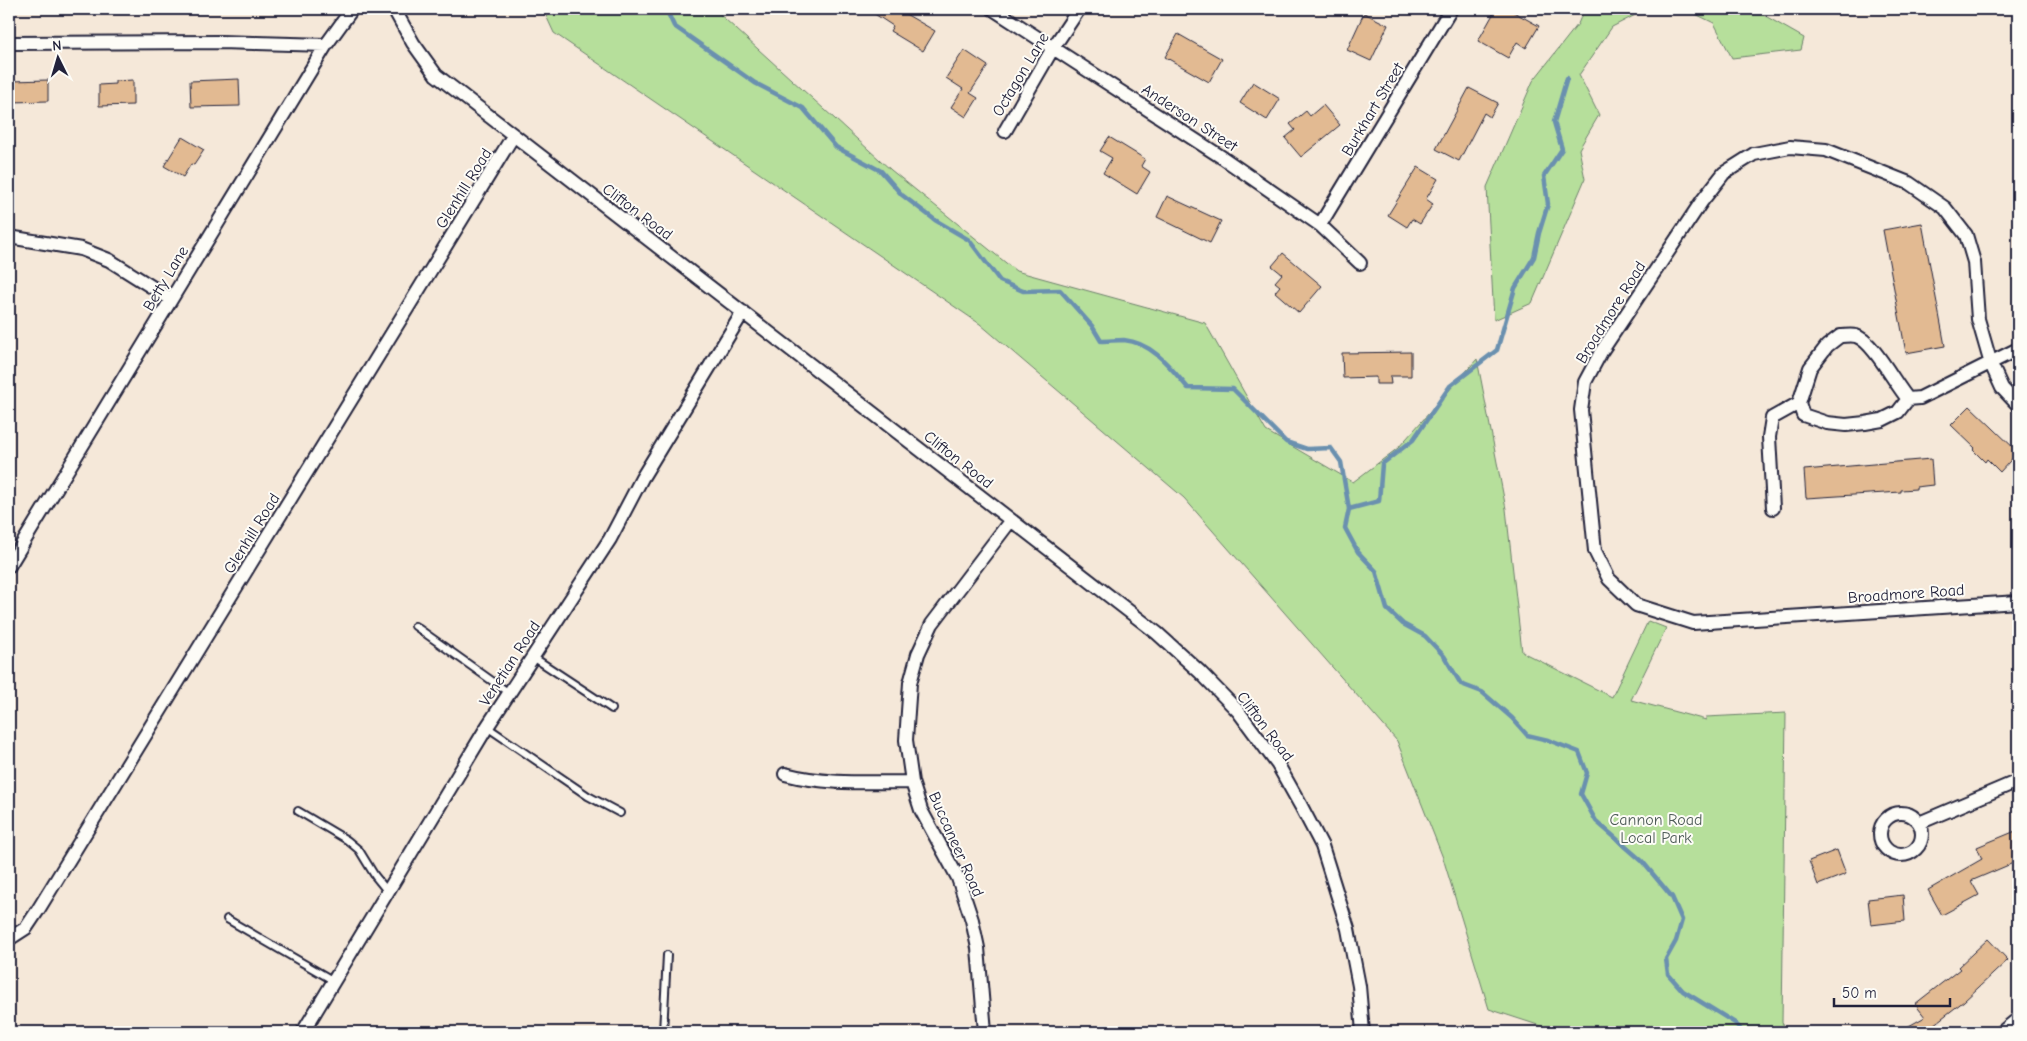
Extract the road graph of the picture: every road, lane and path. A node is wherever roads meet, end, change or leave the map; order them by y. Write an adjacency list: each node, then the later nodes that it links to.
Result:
1 (352, 9): 7 (street, Betty Lane)
2 (394, 9): 10 (street, Clifton Road)
3 (993, 9): 8 (street, Anderson Street)
4 (1079, 9): 8 (street, Octagon Lane)
5 (1452, 9): 11 (street, Burkhart Street)
6 (9, 43): 7 (street)
7 (326, 45): 14 (street, Betty Lane)
8 (1053, 48): 9 (street, Octagon Lane); 11 (street, Anderson Street)
9 (1005, 131)
10 (513, 136): 15 (street, Clifton Road); 38 (street, Glenhill Road)
11 (1320, 225): 13 (street, Anderson Street)
12 (9, 237): 14 (street)
13 (1360, 263)
14 (171, 299): 23 (street, Betty Lane)
15 (743, 312): 22 (street, Clifton Road); 26 (street, Venetian Road)
16 (2018, 349): 17 (street)
17 (1991, 364): 18 (street); 20 (street, Broadmore Road); 24 (street, Broadmore Road)
18 (1908, 399): 19 (street); 19 (street)
19 (1799, 403): 21 (street)
20 (2018, 404)
21 (1773, 508)
22 (1011, 520): 32 (street, Buccaneer Road); 45 (street, Clifton Road)
23 (9, 566)
24 (2018, 602)
25 (415, 626): 27 (lane)
26 (533, 657): 27 (street, Venetian Road); 28 (lane)
27 (509, 693): 29 (street, Venetian Road)
28 (612, 709)
29 (487, 727): 34 (lane); 36 (street, Venetian Road)
30 (785, 774): 32 (street)
31 (2018, 781): 35 (street)
32 (912, 782): 44 (street, Buccaneer Road)
33 (298, 812): 36 (lane)
34 (620, 813)
35 (1919, 823)
36 (388, 892): 40 (street, Venetian Road)
37 (227, 919): 40 (lane)
38 (9, 939)
39 (667, 955): 43 (lane)
40 (334, 980): 42 (street, Venetian Road)
41 (2018, 1019): 46 (street)
42 (303, 1032)
43 (663, 1032)
44 (985, 1032)
45 (1363, 1032)
46 (2002, 1032)

